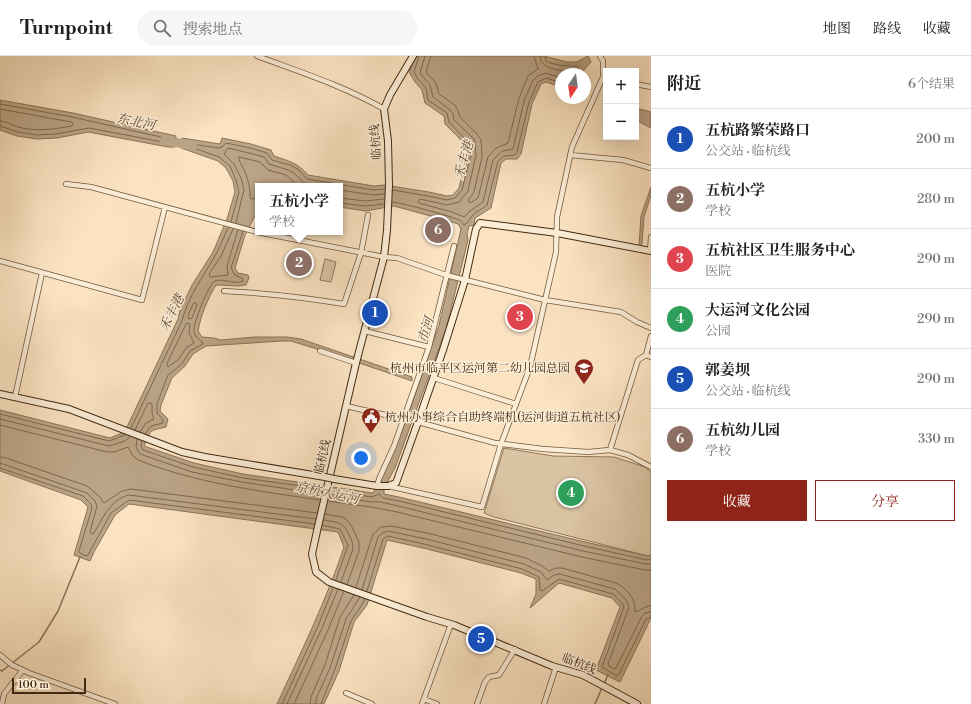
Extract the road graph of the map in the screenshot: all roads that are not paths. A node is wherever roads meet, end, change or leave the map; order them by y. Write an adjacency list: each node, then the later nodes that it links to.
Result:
1 (257, 56): 8 (street)
2 (600, 56): 4 (street)
3 (413, 57): 8 (street, 临杭线)
4 (604, 68)
5 (603, 81): 9 (street)
6 (639, 85): 7 (street)
7 (651, 87)
8 (384, 109): 21 (street, 临杭线)
9 (570, 155): 10 (street); 15 (street)
10 (651, 168)
11 (66, 184): 12 (street)
12 (165, 207): 14 (street); 23 (street)
13 (368, 216): 20 (street)
14 (255, 231)
15 (557, 233): 19 (street); 25 (street); 27 (street)
16 (273, 235): 20 (street)
17 (651, 237): 19 (street)
18 (454, 246): 24 (street)
19 (651, 251)
20 (361, 253): 21 (street); 26 (street)
21 (384, 257): 24 (street); 29 (street, 临杭线)
22 (0, 261): 23 (street)
23 (42, 273): 37 (street)
24 (446, 275): 25 (street); 31 (street)
25 (465, 280): 27 (street); 35 (street)
26 (224, 291)
27 (545, 300): 28 (street); 38 (street)
28 (651, 328)
29 (364, 331): 31 (street); 34 (street, 临杭线)
30 (651, 336): 33 (street)
31 (429, 347): 40 (street)
32 (320, 351): 34 (street)
33 (648, 356): 43 (street)
34 (357, 360): 39 (street, 临杭线)
35 (434, 378): 38 (street); 41 (street)
36 (0, 394): 37 (street)
37 (15, 397): 45 (street, bridge)
38 (516, 404): 42 (street)
39 (346, 406): 40 (street); 47 (street, 临杭线)
40 (403, 419): 45 (street)
41 (418, 422): 42 (street); 46 (street)
42 (501, 444): 43 (street); 46 (street)
43 (610, 450): 44 (street)
44 (651, 467)
45 (377, 486): 46 (street)
46 (388, 486)
47 (450, 624): 48 (street, 临杭线); 53 (street)
48 (515, 649): 50 (street, 临杭线); 58 (street)
49 (0, 655): 51 (street)
50 (556, 667): 59 (street); 60 (street, 临杭线)
51 (23, 670): 54 (street); 55 (street)
52 (346, 693): 56 (street)
53 (423, 701): 57 (street)
54 (2, 704)
55 (115, 704)
56 (372, 704)
57 (437, 704)
58 (477, 704)
59 (544, 704)
60 (637, 704)

